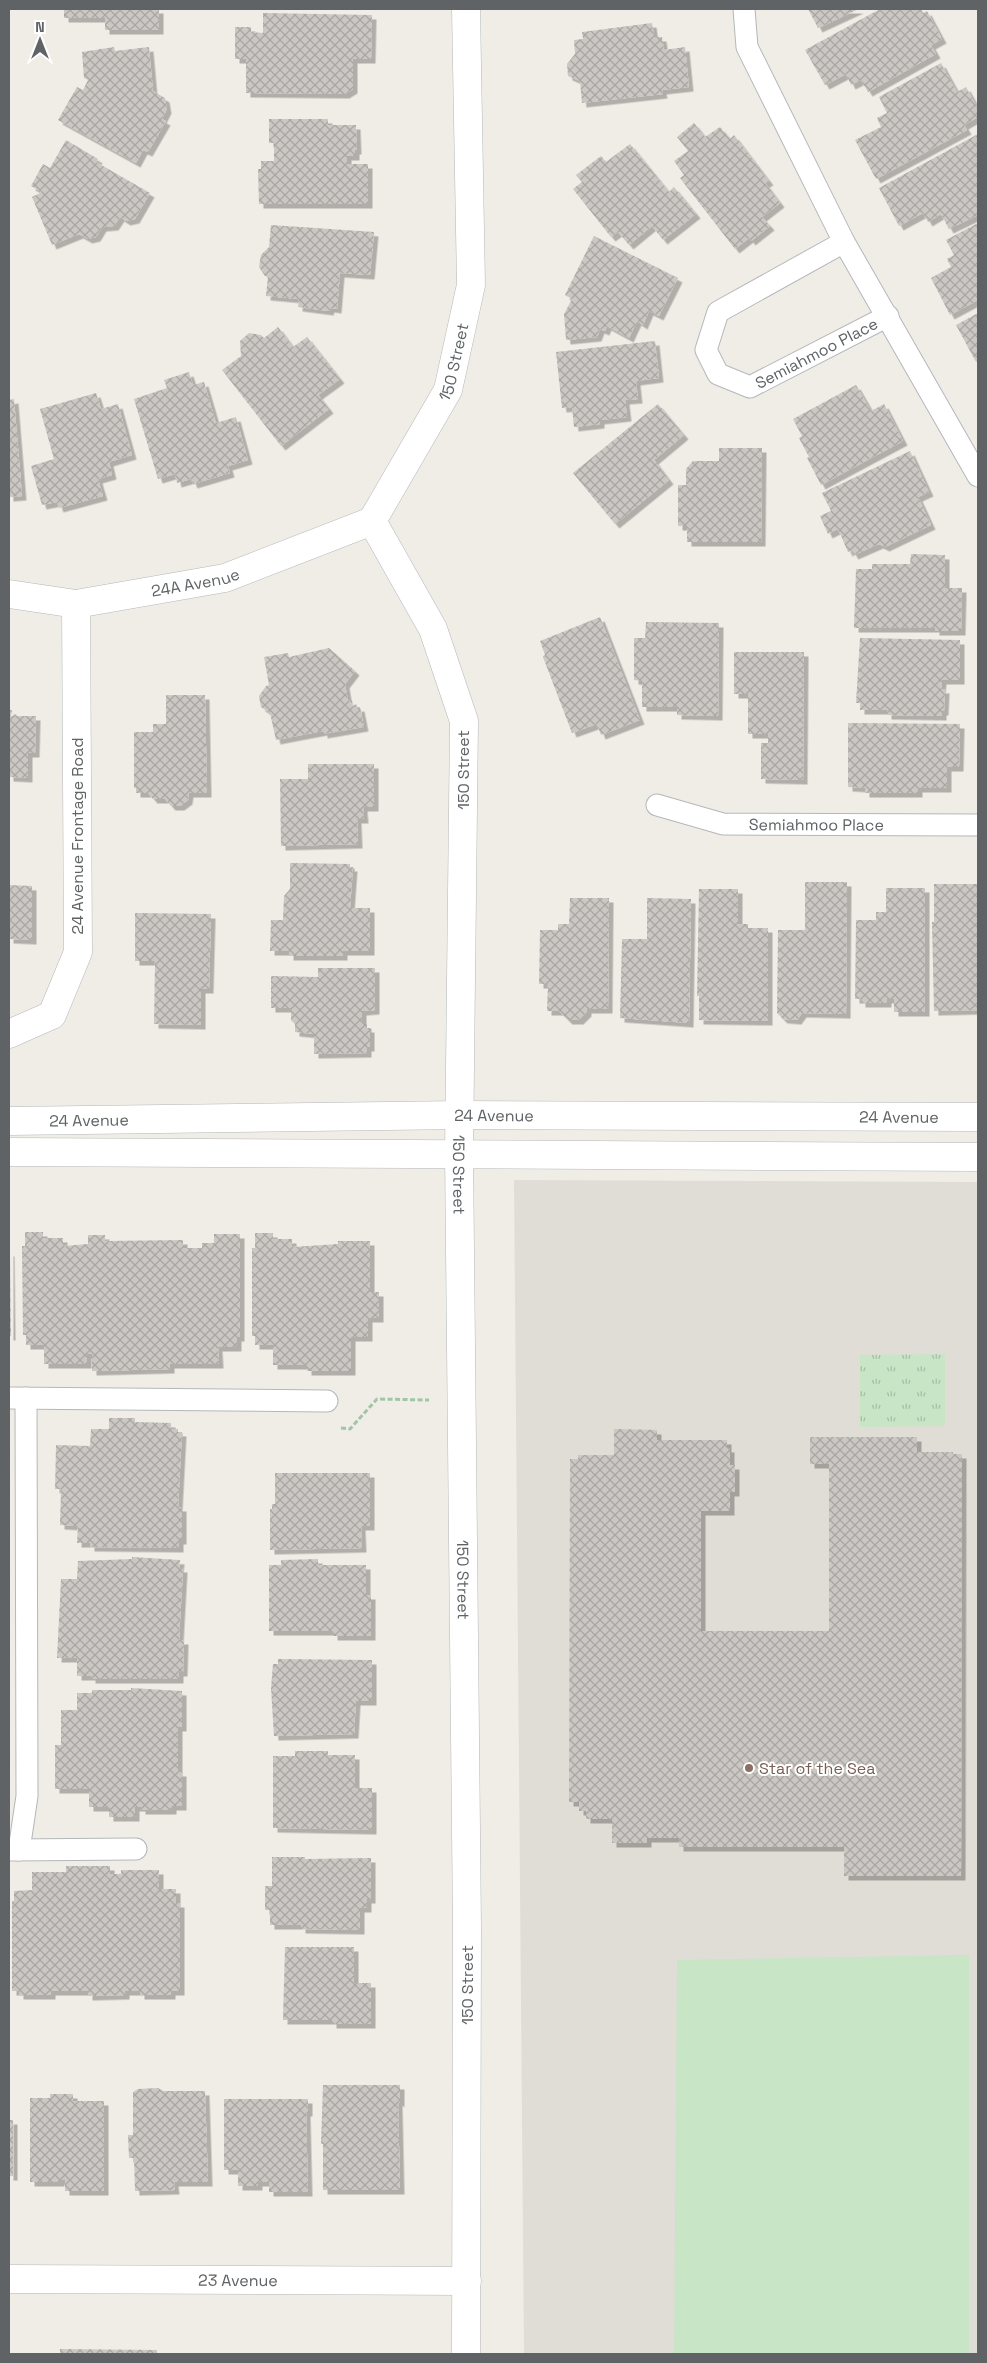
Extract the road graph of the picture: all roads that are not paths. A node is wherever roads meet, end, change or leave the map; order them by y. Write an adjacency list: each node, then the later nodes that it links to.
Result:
1 (466, 9): 6 (street, 150 Street)
2 (744, 9): 3 (lane, Semiahmoo Place)
3 (844, 242): 4 (lane, Semiahmoo Place); 4 (lane, Semiahmoo Place)
4 (888, 316): 5 (lane, Semiahmoo Place)
5 (978, 476)
6 (372, 521): 8 (street, 24A Avenue); 12 (street, 150 Street)
7 (9, 594): 8 (street, 24A Avenue)
8 (76, 604): 11 (street, 24 Avenue Frontage Road)
9 (657, 805): 10 (lane, Semiahmoo Place)
10 (978, 826)
11 (9, 1034)
12 (462, 1115): 13 (street, 24 Avenue); 14 (street, 24 Avenue); 16 (street, 150 Street)
13 (978, 1117)
14 (9, 1121)
15 (9, 1152): 16 (street, 24 Avenue)
16 (459, 1154): 17 (street, 24 Avenue); 23 (street, 150 Street)
17 (978, 1157)
18 (17, 1398): 19 (lane); 21 (lane)
19 (327, 1401)
20 (136, 1849): 21 (lane)
21 (14, 1850)
22 (9, 2279): 23 (street, 23 Avenue)
23 (467, 2281): 24 (street, 150 Street)
24 (466, 2354)

